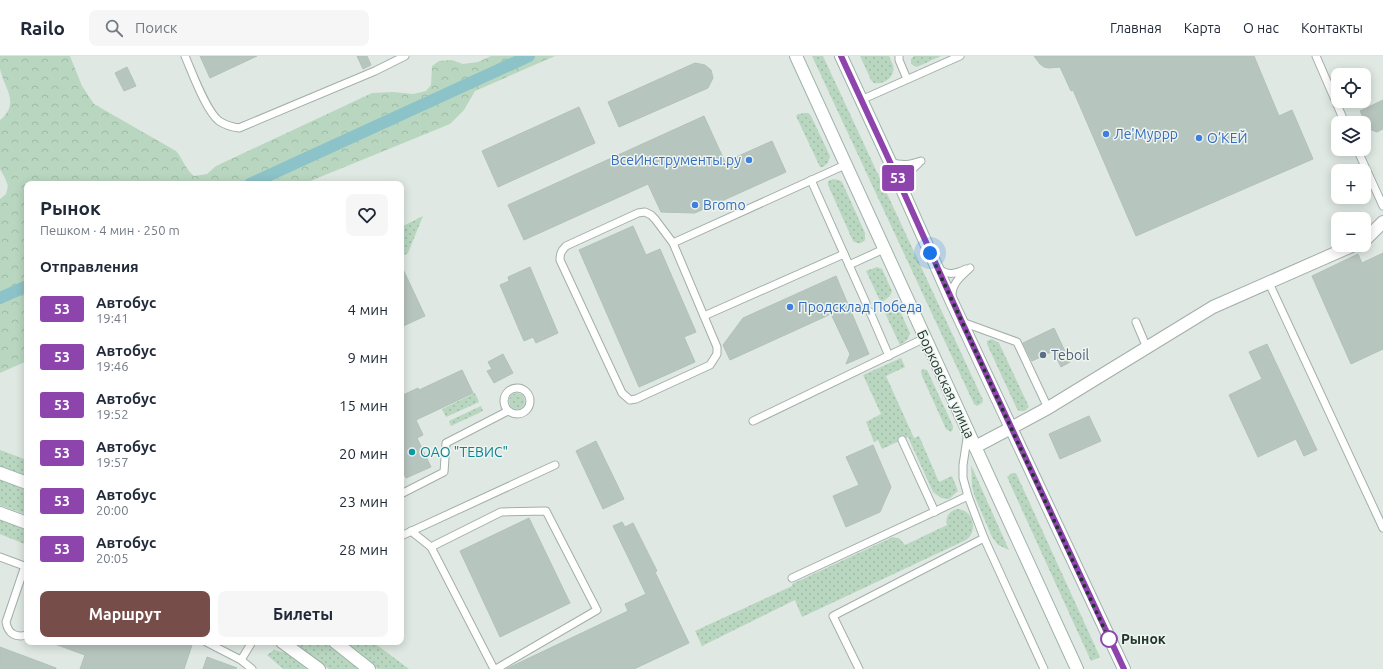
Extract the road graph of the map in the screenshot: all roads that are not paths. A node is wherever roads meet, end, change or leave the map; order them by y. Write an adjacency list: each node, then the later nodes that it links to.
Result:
1 (185, 56): 2 (lane)
2 (406, 56)
3 (796, 56): 13 (main road, Борковская улица)
4 (841, 56): 9 (main road)
5 (899, 56): 8 (lane)
6 (960, 56): 8 (lane)
7 (1316, 56): 10 (lane)
8 (907, 79): 9 (lane)
9 (861, 100): 12 (main road)
10 (1343, 116)
11 (1360, 156): 16 (lane)
12 (890, 162): 15 (main road); 15 (lane)
13 (845, 165): 14 (lane); 20 (main road, Борковская улица)
14 (812, 180): 19 (lane); 22 (lane)
15 (901, 185): 24 (main road)
16 (1383, 206)
17 (1383, 222): 18 (main road)
18 (1371, 234)
19 (673, 243): 29 (lane); 29 (lane)
20 (884, 248): 23 (lane); 32 (main road, Борковская улица)
21 (1338, 252): 25 (main road)
22 (844, 254): 23 (lane); 29 (lane)
23 (849, 265): 27 (lane)
24 (936, 266): 26 (main road); 26 (lane)
25 (1268, 283): 33 (main road); 50 (lane)
26 (952, 302): 30 (main road)
27 (866, 303)
28 (870, 312): 34 (lane)
29 (704, 316)
30 (962, 322): 35 (lane); 38 (main road)
31 (1136, 322): 33 (lane)
32 (925, 338): 34 (lane); 39 (main road, Борковская улица)
33 (1147, 348): 35 (main road)
34 (889, 356): 37 (lane)
35 (1048, 408): 38 (main road)
36 (508, 411): 45 (lane)
37 (753, 421)
38 (1011, 428): 41 (main road); 72 (main road)
39 (968, 432): 41 (main road, Борковская улица); 46 (lane)
40 (902, 440): 47 (lane)
41 (975, 447): 71 (main road, Борковская улица)
42 (555, 465): 51 (lane)
43 (0, 473): 44 (main road)
44 (24, 482)
45 (404, 492)
46 (968, 496): 47 (lane); 53 (lane)
47 (935, 512): 58 (lane)
48 (0, 513): 49 (main road)
49 (24, 522)
50 (1383, 528)
51 (411, 531): 52 (lane); 54 (lane)
52 (404, 534)
53 (984, 538): 69 (lane); 70 (lane)
54 (431, 546): 68 (lane); 68 (lane)
55 (0, 557): 56 (lane)
56 (24, 566)
57 (24, 572): 59 (lane)
58 (792, 578)
59 (24, 635)
60 (212, 645): 64 (lane)
61 (250, 645): 64 (lane)
62 (286, 645): 66 (main road)
63 (339, 645): 67 (main road)
64 (241, 660): 65 (lane)
65 (252, 669)
66 (319, 669)
67 (369, 669)
68 (495, 669)
69 (859, 669)
70 (1044, 669)
71 (1077, 669)
72 (1124, 669)

